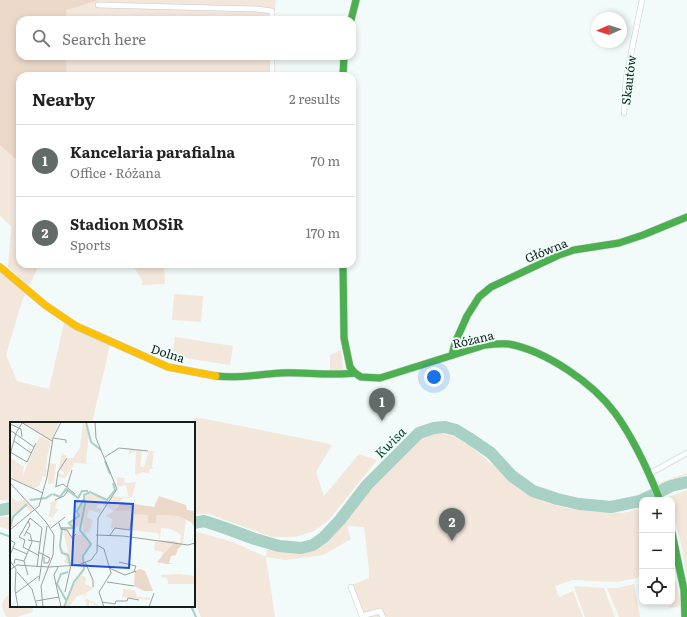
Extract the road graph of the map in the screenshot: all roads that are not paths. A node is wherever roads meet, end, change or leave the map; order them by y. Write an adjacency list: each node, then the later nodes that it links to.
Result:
1 (356, 0): 5 (street)
2 (642, 0): 10 (street, Skautów)
3 (98, 5): 4 (street)
4 (272, 16)
5 (352, 16)
6 (272, 60): 8 (street)
7 (344, 60): 9 (street)
8 (272, 72)
9 (343, 72)
10 (624, 113)
11 (687, 217): 14 (street, Główna)
12 (0, 267): 15 (street, Dolna)
13 (343, 268): 15 (street)
14 (452, 355): 15 (street, Różana); 17 (street, Różana)
15 (355, 373)
16 (687, 453): 17 (street)
17 (649, 474): 18 (street, Różana)
18 (659, 497)
19 (675, 548): 22 (street)
20 (351, 587): 21 (street)
21 (383, 617)
22 (685, 617)

